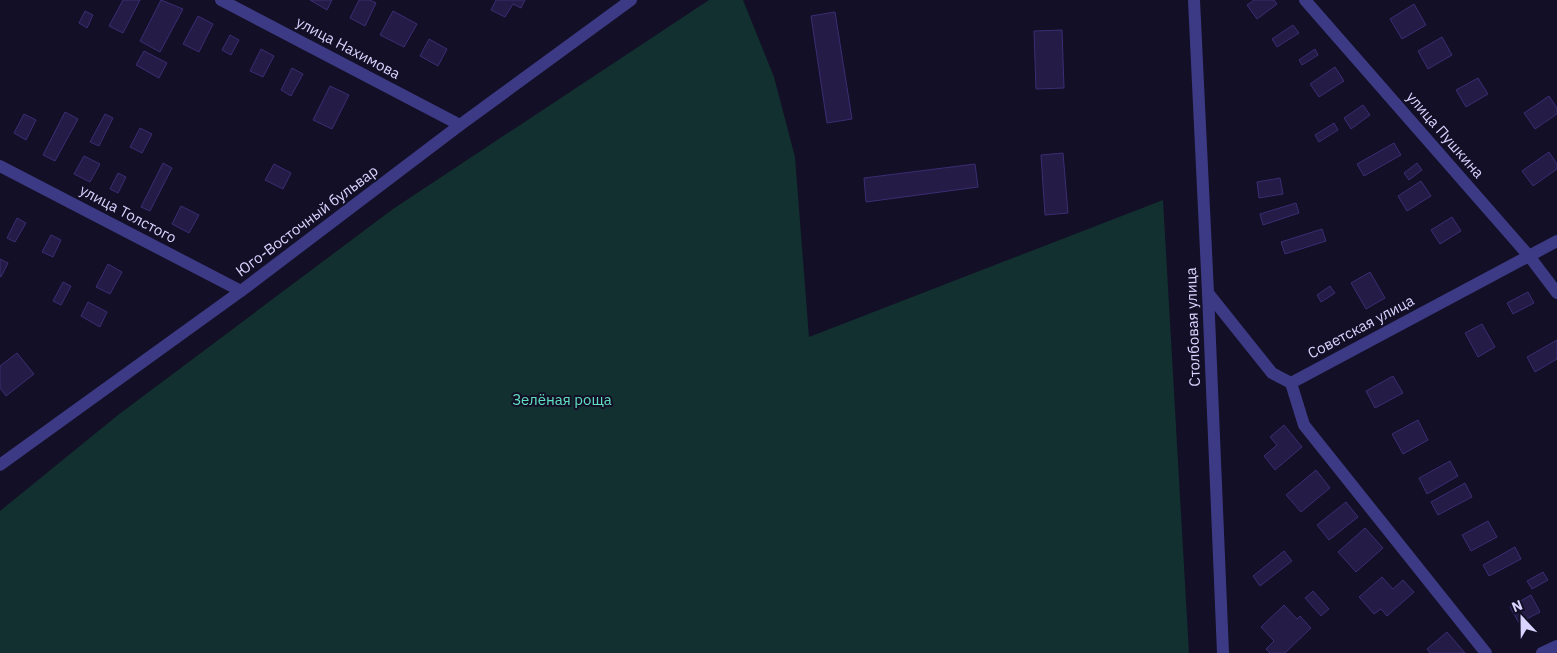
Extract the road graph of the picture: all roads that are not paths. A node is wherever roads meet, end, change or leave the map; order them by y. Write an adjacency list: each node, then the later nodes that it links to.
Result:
1 (221, 0): 5 (street, улица Нахимова)
2 (631, 0): 5 (street, Юго-Восточный бульвар)
3 (1194, 0): 10 (street, Столбовая улица)
4 (1305, 0): 8 (street, улица Пушкина)
5 (460, 125): 9 (street, Юго-Восточный бульвар)
6 (0, 166): 9 (street, улица Толстого)
7 (1557, 241): 8 (street, Советская улица)
8 (1529, 256): 11 (street, улица Пушкина); 12 (street, Советская улица)
9 (241, 291): 13 (street, Юго-Восточный бульвар)
10 (1208, 293): 12 (street); 15 (street, Столбовая улица)
11 (1557, 293)
12 (1291, 383): 16 (street)
13 (2, 461)
14 (1557, 646): 17 (street)
15 (1223, 653)
16 (1486, 653)
17 (1542, 653)

